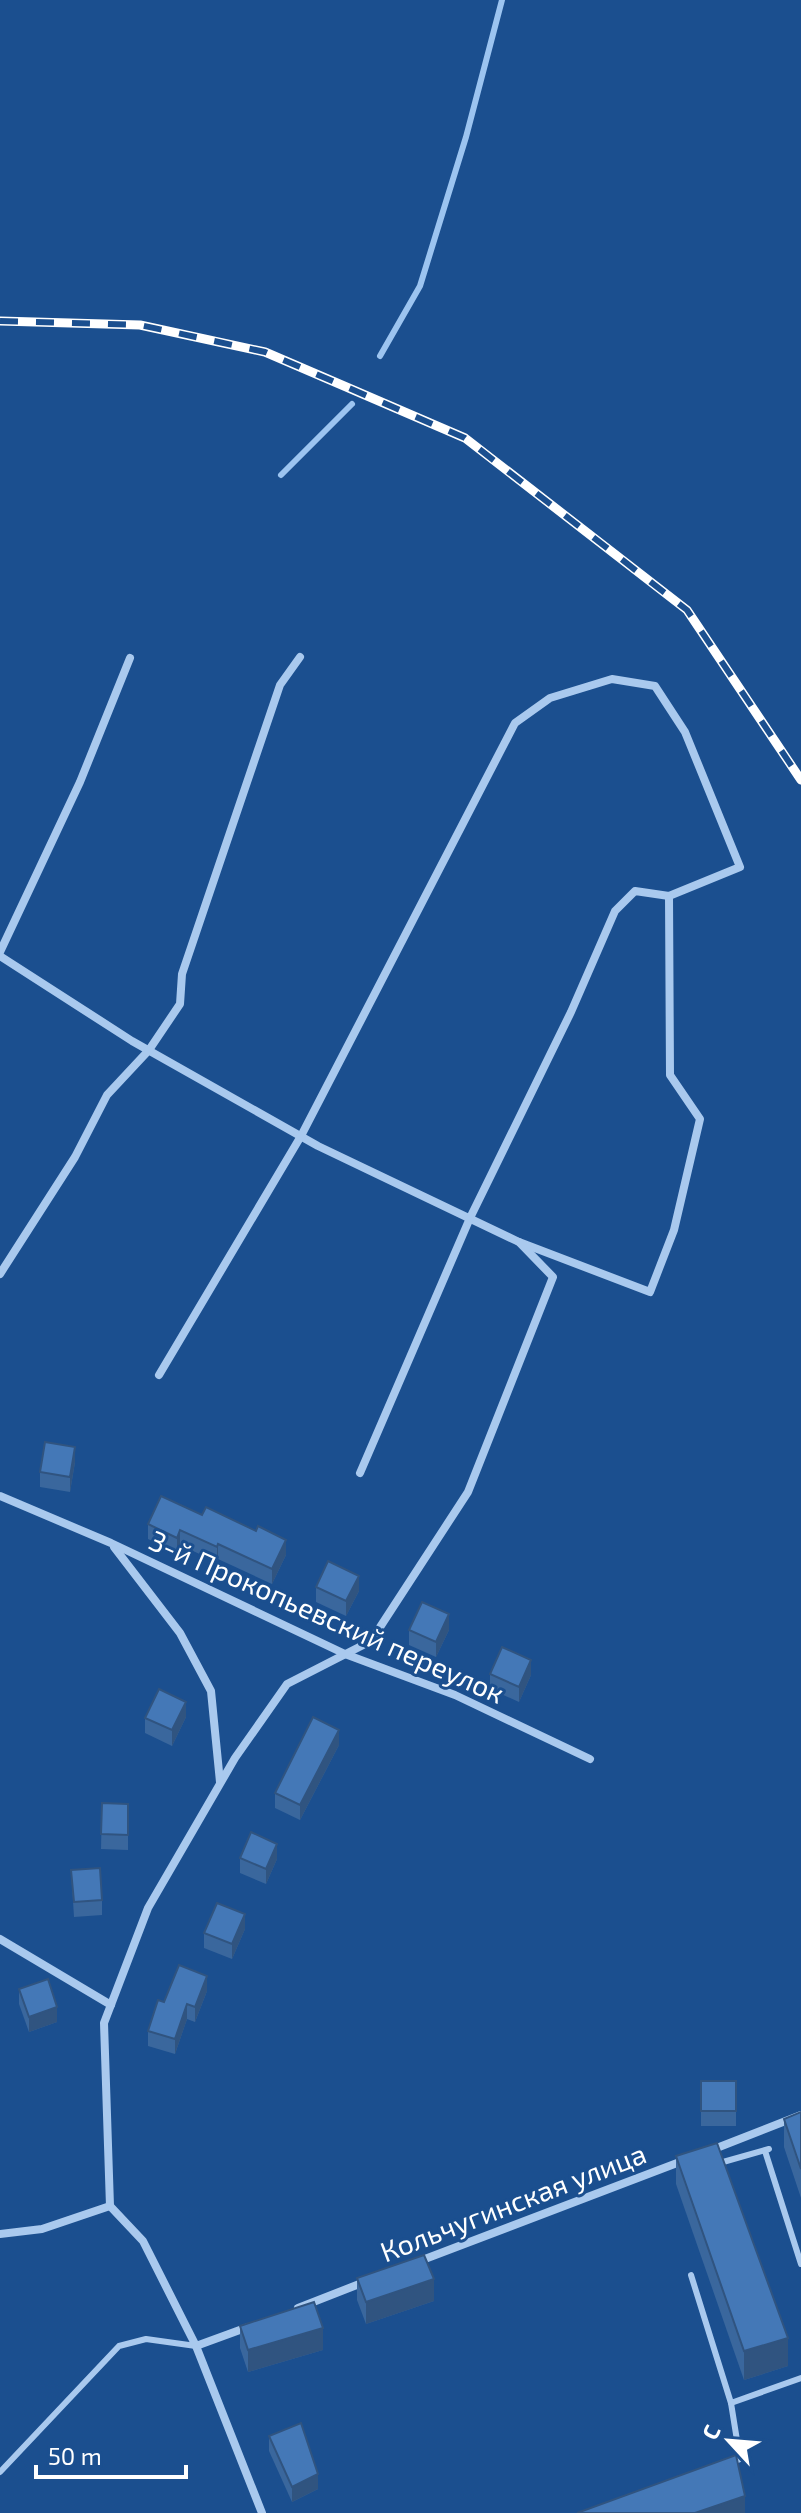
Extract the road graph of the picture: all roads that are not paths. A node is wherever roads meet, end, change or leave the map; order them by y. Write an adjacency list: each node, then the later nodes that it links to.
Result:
1 (300, 657): 5 (street)
2 (130, 658): 4 (street)
3 (669, 896): 6 (street); 7 (street); 8 (street)
4 (0, 954): 5 (street)
5 (149, 1050): 6 (street); 9 (street)
6 (301, 1136): 7 (street); 10 (street)
7 (470, 1218): 8 (street); 11 (street)
8 (519, 1242): 14 (street)
9 (0, 1274)
10 (159, 1375)
11 (360, 1473)
12 (0, 1496): 13 (street, 3-й Прокопьевский переулок)
13 (111, 1543): 14 (street, 3-й Прокопьевский переулок); 16 (street)
14 (345, 1654): 15 (street, 3-й Прокопьевский переулок); 16 (street)
15 (590, 1759)
16 (220, 1784): 18 (street)
17 (0, 1939): 18 (street)
18 (111, 2005): 21 (street)
19 (801, 2115): 20 (street, Кольчугинская улица)
20 (695, 2163): 23 (lane); 24 (street, Кольчугинская улица)
21 (110, 2206): 22 (street); 29 (street)
22 (0, 2234)
23 (801, 2264)
24 (405, 2267)
25 (691, 2275): 31 (lane)
26 (375, 2278): 27 (street, Кольчугинская улица)
27 (285, 2312)
28 (256, 2324): 29 (street)
29 (196, 2346): 33 (lane); 34 (street)
30 (801, 2378): 31 (lane)
31 (731, 2403): 32 (lane)
32 (726, 2465)
33 (0, 2472)
34 (262, 2513)

